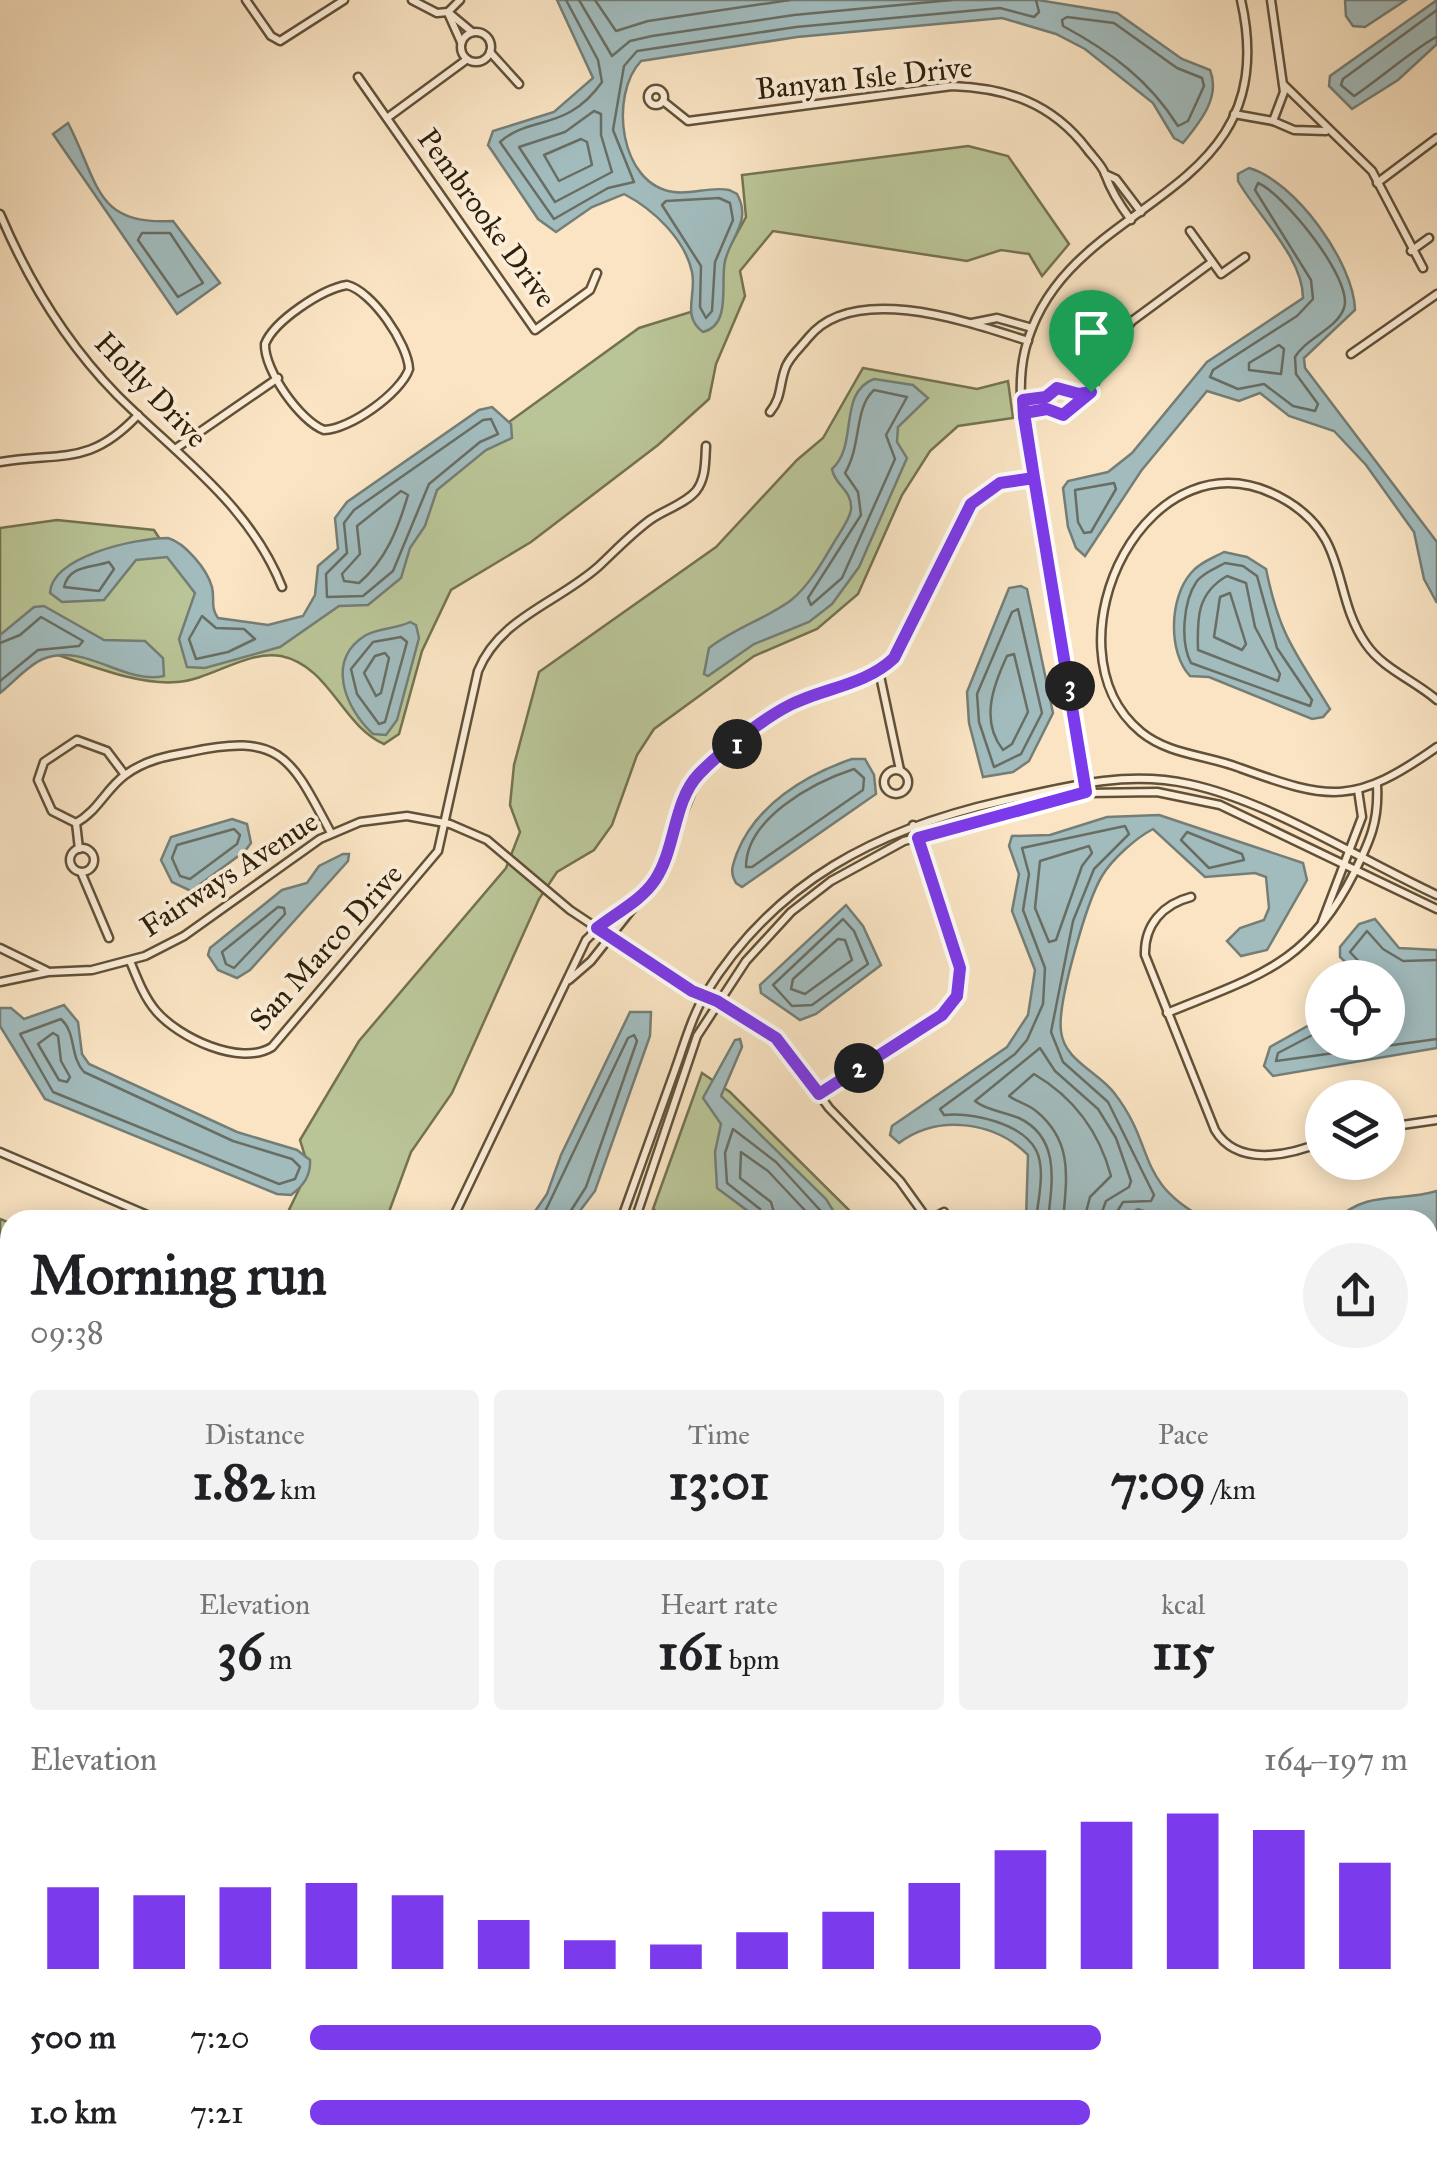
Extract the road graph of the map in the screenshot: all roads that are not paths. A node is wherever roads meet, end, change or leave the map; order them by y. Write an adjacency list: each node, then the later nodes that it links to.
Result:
1 (246, 0): 2 (street)
2 (344, 0)
3 (412, 0): 7 (street)
4 (460, 0): 7 (street)
5 (1241, 0): 16 (street)
6 (1270, 0): 14 (street)
7 (448, 12): 8 (street); 9 (street)
8 (472, 32): 9 (street); 10 (street)
9 (461, 42): 11 (street)
10 (490, 52): 11 (street); 13 (street)
11 (466, 60): 17 (street, Pembrooke Drive)
12 (358, 77): 17 (street, Pembrooke Drive)
13 (519, 84)
14 (1283, 84): 18 (street); 19 (street)
15 (663, 101): 21 (street, Banyan Isle Drive)
16 (1234, 114): 18 (street); 23 (street)
17 (387, 118): 32 (street, Pembrooke Drive)
18 (1274, 121): 19 (street)
19 (1332, 133): 22 (street)
20 (1437, 138): 22 (street)
21 (1105, 174): 23 (street, Banyan Isle Drive); 25 (street, Banyan Isle Drive)
22 (1377, 183): 28 (street)
23 (1141, 212): 25 (street)
24 (0, 214): 47 (street, Holly Drive)
25 (1131, 220): 35 (street)
26 (1190, 230): 30 (street)
27 (1429, 238): 28 (street)
28 (1411, 251): 31 (street)
29 (1245, 258): 30 (street)
30 (1212, 262): 40 (street)
31 (1423, 268)
32 (597, 273)
33 (1437, 294): 37 (street)
34 (971, 323): 35 (street); 36 (street); 45 (street)
35 (1032, 328): 36 (street)
36 (1028, 341): 42 (street)
37 (1351, 354)
38 (278, 378): 38 (street); 49 (street)
39 (1070, 392): 40 (street); 41 (street); 43 (street)
40 (1091, 392): 43 (street)
41 (1046, 397): 42 (street); 44 (street)
42 (1023, 400): 46 (street)
43 (1072, 407): 44 (street)
44 (1047, 409): 46 (street)
45 (770, 412)
46 (1024, 413): 51 (street)
47 (138, 415): 49 (street, Holly Drive); 50 (street)
48 (706, 446): 62 (street, San Marco Drive)
49 (175, 449): 52 (street, Holly Drive)
50 (0, 462)
51 (1034, 478): 53 (street); 58 (street)
52 (282, 587)
53 (879, 671): 56 (street); 75 (street)
54 (1437, 700): 60 (street)
55 (1437, 748): 59 (street)
56 (900, 770)
57 (125, 775): 63 (street); 63 (street); 65 (street)
58 (1085, 782): 61 (street); 64 (street); 68 (street)
59 (1377, 785): 60 (street); 69 (street)
60 (1358, 790): 68 (street)
61 (1086, 792): 66 (street); 70 (street)
62 (444, 822): 65 (street, Fairways Avenue); 78 (street, Fairways Avenue); 82 (street, San Marco Drive)
63 (76, 823): 67 (street)
64 (913, 825): 66 (street); 86 (street)
65 (331, 833): 82 (street, Fairways Avenue)
66 (918, 838): 87 (street); 89 (street)
67 (78, 849): 72 (street); 72 (street)
68 (1350, 854): 69 (street); 70 (street)
69 (1361, 860): 71 (street); 73 (street)
70 (1346, 866): 71 (street); 77 (street)
71 (1355, 870): 76 (street); 77 (street)
72 (81, 872): 80 (street)
73 (1437, 896)
74 (1191, 897): 88 (street)
75 (638, 899): 78 (street); 79 (street)
76 (1437, 909)
77 (1322, 924): 88 (street)
78 (597, 928): 79 (street, Fairways Avenue); 84 (street)
79 (610, 937): 84 (street); 86 (street, Fairways Avenue)
80 (109, 938)
81 (0, 948): 83 (street)
82 (130, 961): 83 (street, Fairways Avenue)
83 (48, 972): 85 (street, Fairways Avenue)
84 (569, 980): 95 (street)
85 (0, 982)
86 (705, 994): 87 (street, Fairways Avenue); 96 (street)
87 (717, 1001): 89 (street, Fairways Avenue); 97 (street)
88 (1167, 1013): 92 (street)
89 (819, 1094): 98 (street, Fairways Avenue)
90 (1437, 1120): 91 (street)
91 (1405, 1125)
92 (1305, 1145)
93 (0, 1152): 94 (street)
94 (136, 1210)
95 (457, 1210)
96 (625, 1210)
97 (637, 1210)
98 (921, 1210)

